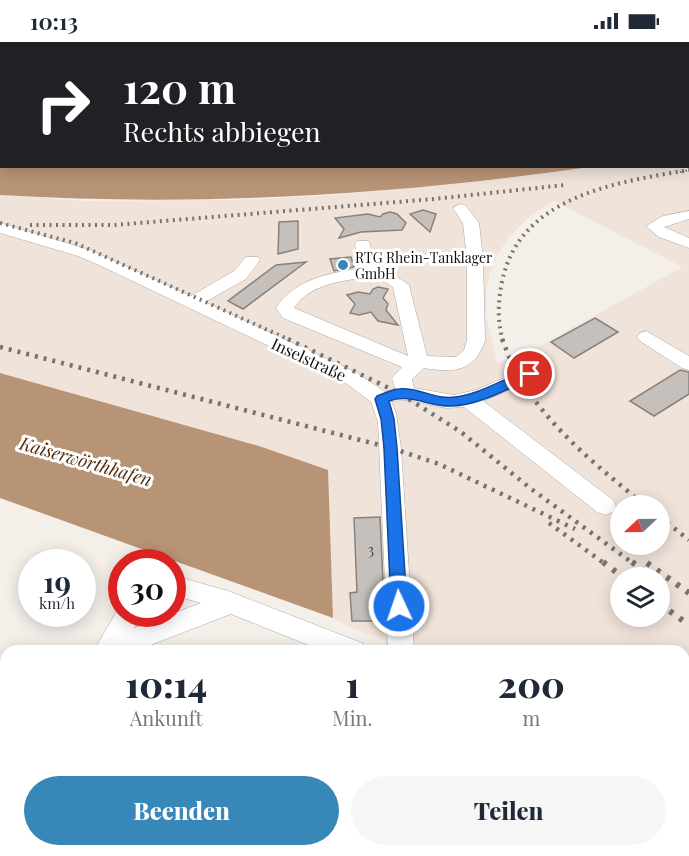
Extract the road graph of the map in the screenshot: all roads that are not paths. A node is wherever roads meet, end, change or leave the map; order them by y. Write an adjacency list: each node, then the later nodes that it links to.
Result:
1 (460, 208): 10 (street)
2 (689, 215): 4 (street)
3 (0, 228): 8 (street, Inselstraße)
4 (689, 243)
5 (363, 244): 7 (street)
6 (252, 260): 8 (street)
7 (380, 272): 10 (street); 10 (street)
8 (191, 303): 14 (street, Inselstraße)
9 (646, 337): 11 (street)
10 (417, 364): 13 (street)
11 (689, 364)
12 (530, 374): 15 (street)
13 (406, 394): 14 (street); 15 (street)
14 (381, 399): 23 (street)
15 (467, 399): 16 (street)
16 (605, 506)
17 (186, 588): 18 (street)
18 (231, 603): 19 (street); 22 (street)
19 (186, 620)
20 (121, 627): 21 (street)
21 (168, 627)
22 (328, 645)
23 (401, 645)

